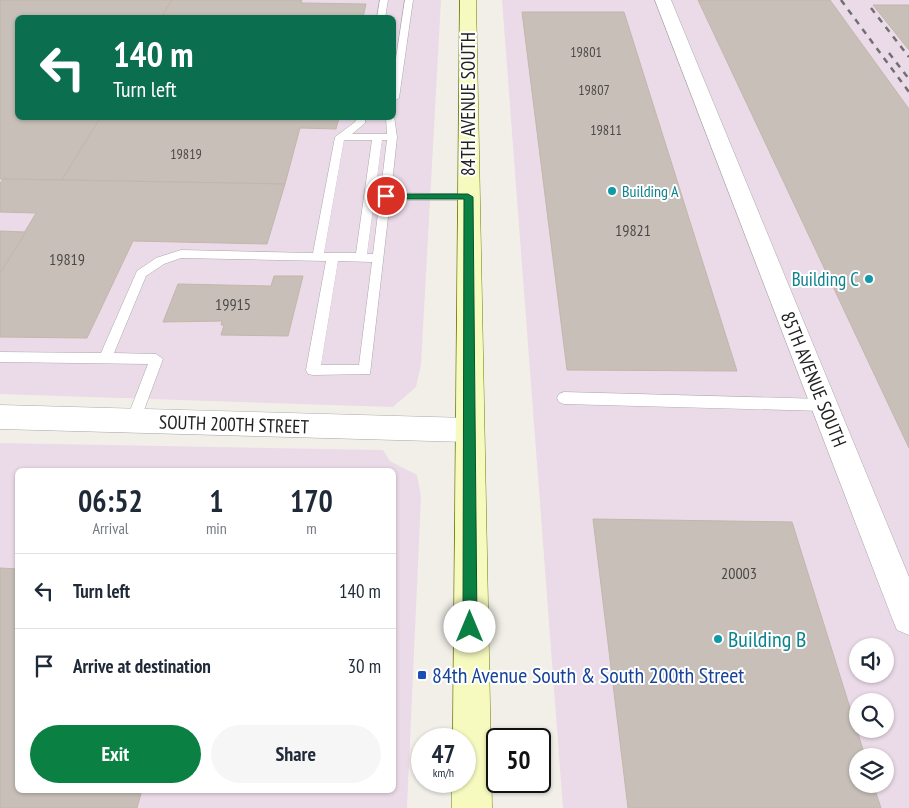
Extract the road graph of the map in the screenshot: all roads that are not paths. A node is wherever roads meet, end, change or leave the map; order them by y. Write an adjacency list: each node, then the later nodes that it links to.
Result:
1 (384, 0): 5 (lane)
2 (409, 0): 6 (lane)
3 (468, 0): 13 (main road, 84TH AVENUE SOUTH)
4 (663, 0): 21 (street, 85TH AVENUE SOUTH)
5 (382, 15)
6 (396, 74)
7 (361, 120): 9 (lane)
8 (391, 120): 11 (lane)
9 (342, 137): 10 (lane); 14 (lane)
10 (377, 137): 11 (lane); 16 (lane)
11 (392, 137): 12 (lane)
12 (386, 196): 13 (lane); 17 (lane)
13 (468, 197): 24 (main road, 84TH AVENUE SOUTH)
14 (318, 256): 15 (lane); 19 (lane)
15 (333, 257): 16 (lane); 17 (lane)
16 (362, 257): 17 (lane)
17 (378, 258)
18 (0, 357): 19 (lane)
19 (105, 358): 23 (lane)
20 (564, 398): 21 (lane)
21 (824, 404): 25 (street, 85TH AVENUE SOUTH)
22 (0, 417): 23 (street, SOUTH 200TH STREET)
23 (133, 421): 24 (street, SOUTH 200TH STREET)
24 (468, 430): 26 (main road, 84TH AVENUE SOUTH)
25 (909, 618)
26 (472, 808)

